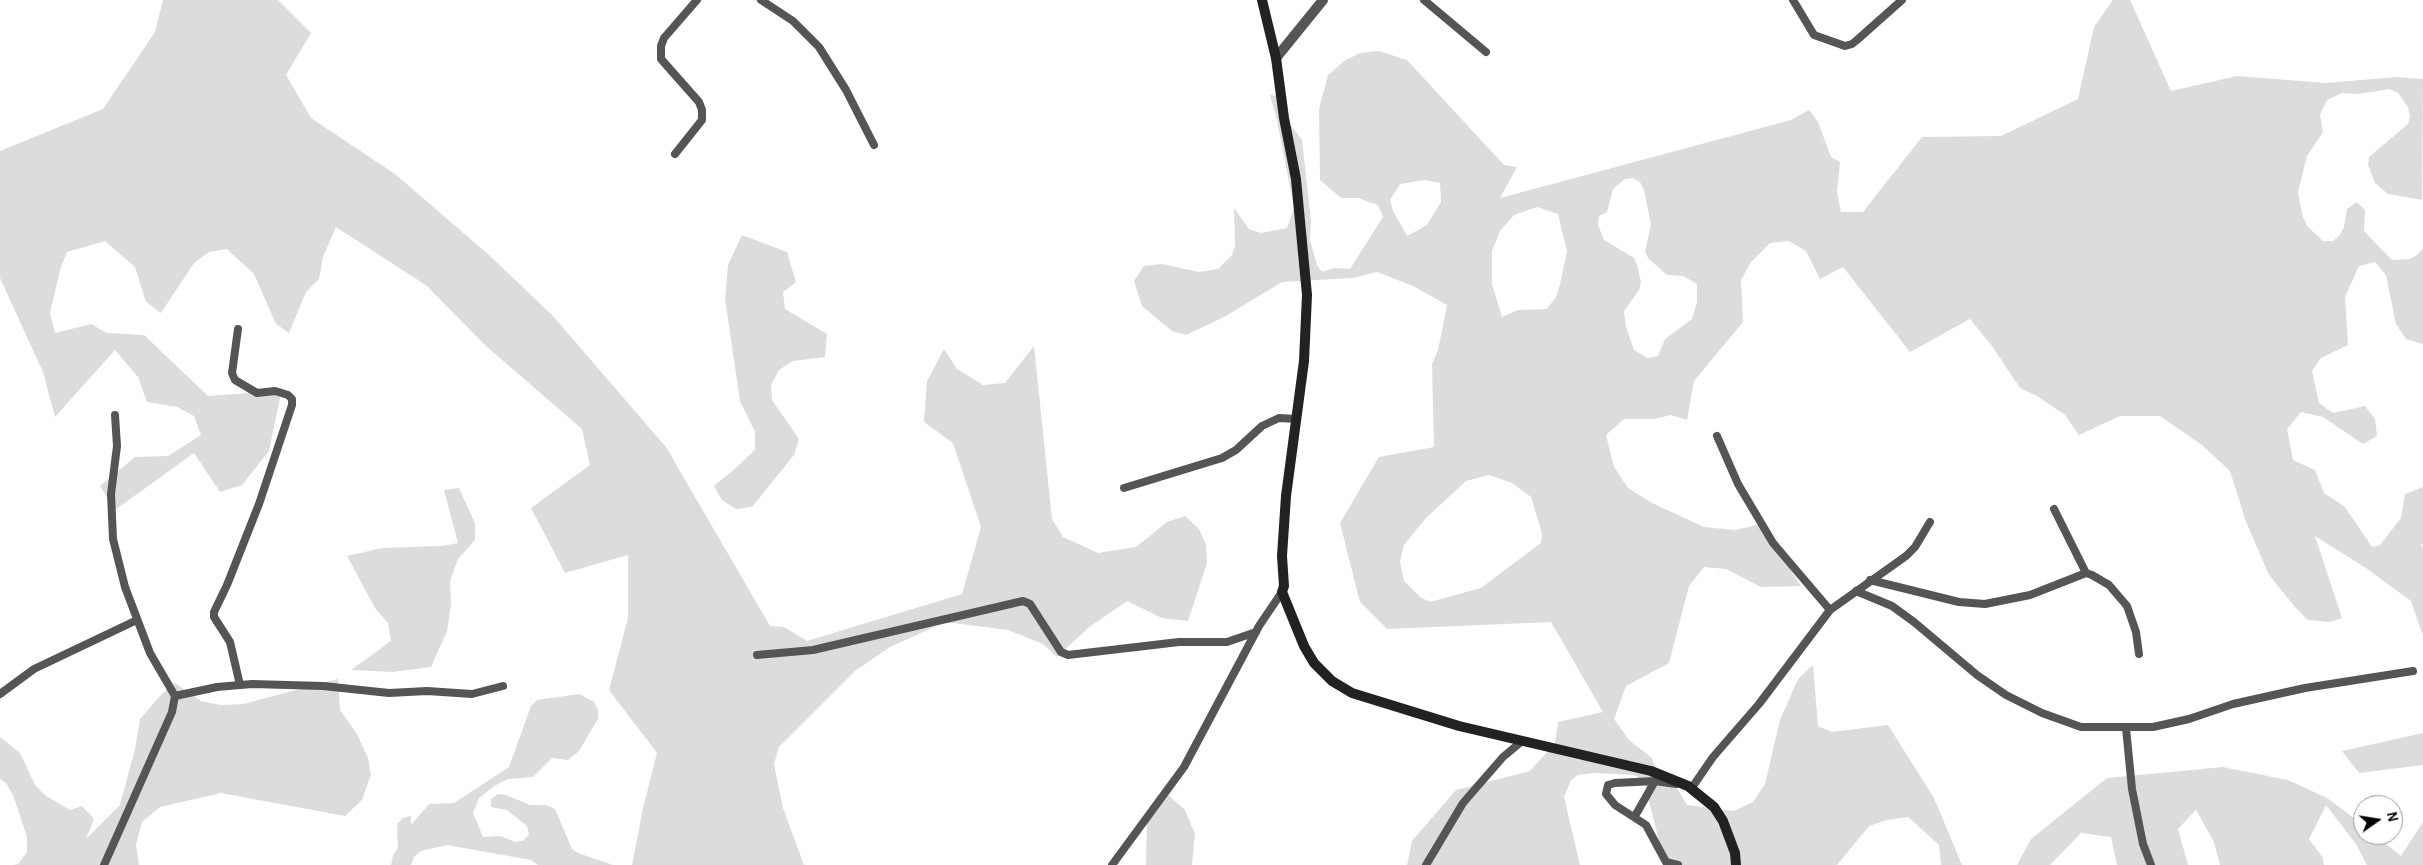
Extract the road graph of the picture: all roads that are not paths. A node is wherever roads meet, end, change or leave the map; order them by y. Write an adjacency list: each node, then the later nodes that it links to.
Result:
1 (696, 0): 11 (street)
2 (761, 0): 10 (street)
3 (1262, 0): 9 (main road)
4 (1323, 0): 9 (street)
5 (1424, 0): 8 (street)
6 (1793, 0): 7 (street)
7 (1902, 0)
8 (1486, 52)
9 (1276, 58): 14 (main road)
10 (874, 145)
11 (675, 154)
12 (238, 329): 29 (street)
13 (115, 415): 24 (street)
14 (1297, 419): 16 (street); 22 (main road)
15 (1717, 436): 23 (street)
16 (1124, 488)
17 (2054, 509): 19 (street)
18 (1930, 522): 20 (street)
19 (2086, 573): 20 (street); 26 (street)
20 (1870, 580): 21 (street)
21 (1856, 591): 23 (street); 33 (street)
22 (1282, 592): 25 (street); 34 (main road)
23 (1830, 610): 36 (street)
24 (137, 620): 31 (street); 32 (street)
25 (1256, 632): 27 (street); 39 (street)
26 (2139, 654)
27 (757, 655)
28 (2413, 671): 33 (street)
29 (240, 685): 30 (street); 32 (street)
30 (502, 686)
31 (0, 694)
32 (176, 696): 38 (street)
33 (2126, 728): 43 (street)
34 (1521, 742): 36 (main road); 40 (street)
35 (1655, 782): 36 (street); 37 (street); 37 (street)
36 (1689, 787): 42 (main road)
37 (1635, 816): 41 (street)
38 (104, 865)
39 (1112, 865)
40 (1426, 865)
41 (1678, 865)
42 (1736, 865)
43 (2151, 865)

